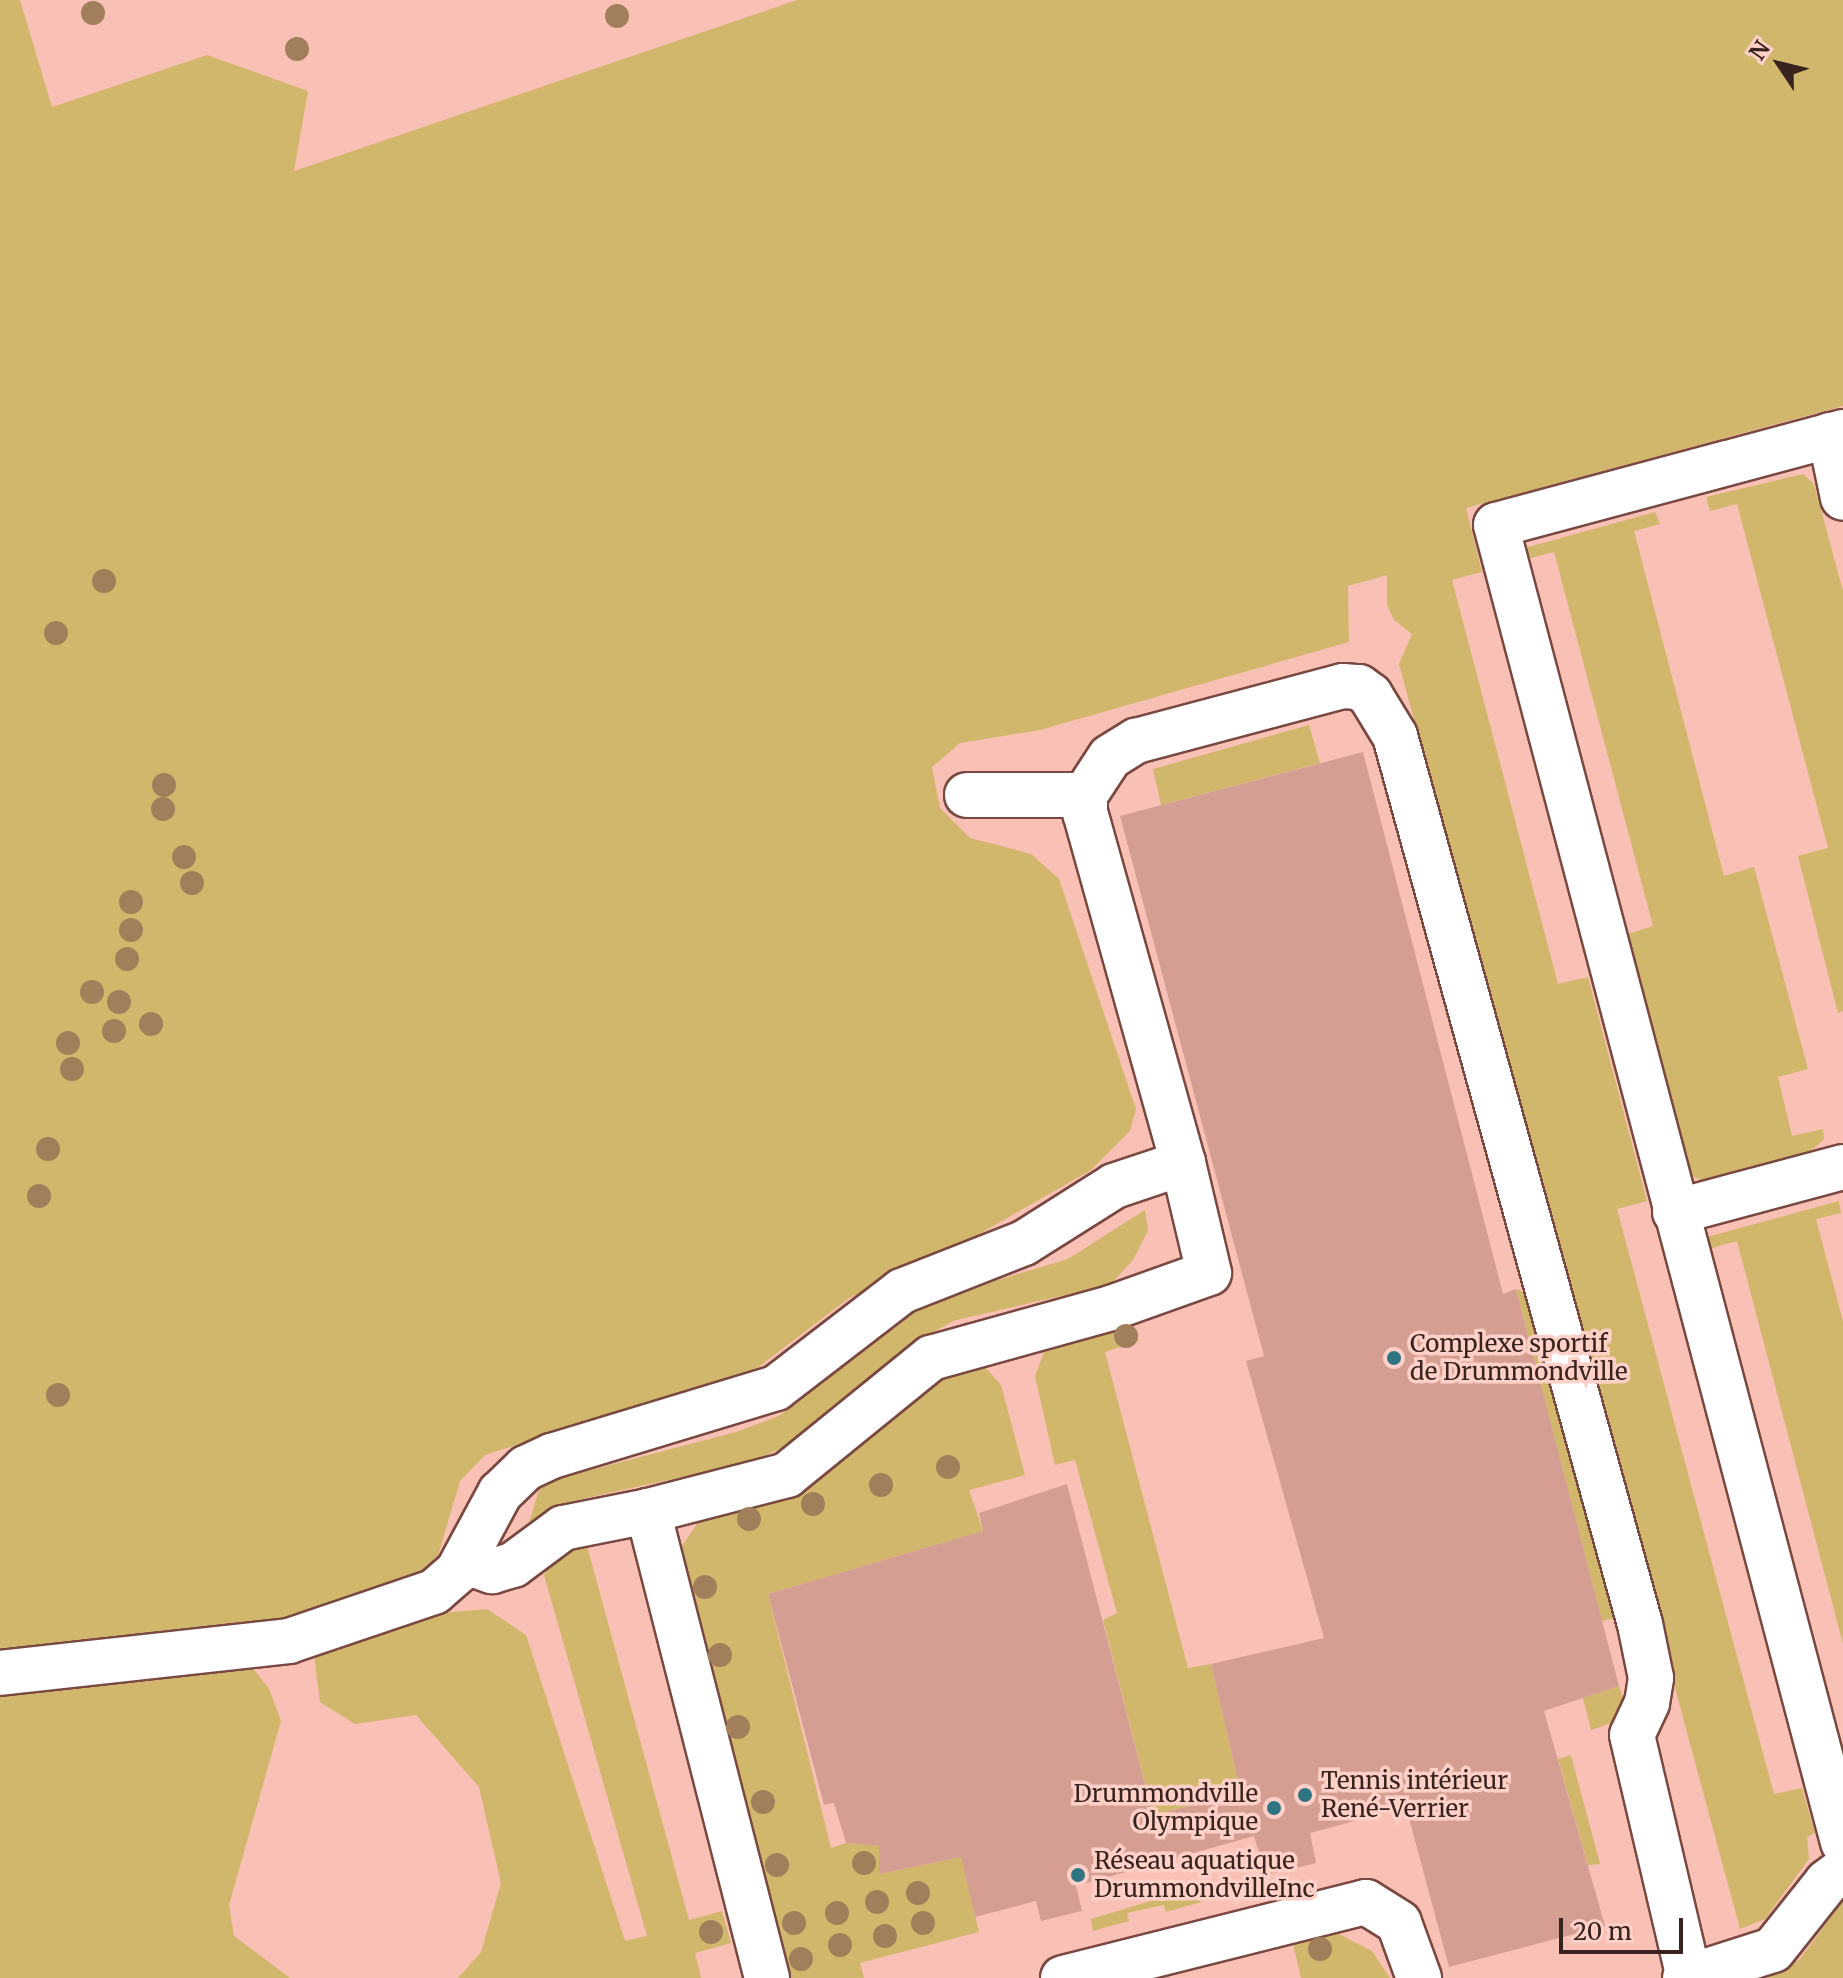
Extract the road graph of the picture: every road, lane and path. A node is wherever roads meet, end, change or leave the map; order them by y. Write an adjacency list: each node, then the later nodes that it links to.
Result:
1 (1837, 433): 2 (lane); 7 (lane)
2 (1843, 498)
3 (967, 795): 4 (lane)
4 (1085, 795): 5 (lane); 16 (lane)
5 (1183, 1163): 8 (lane); 9 (lane)
6 (1843, 1167): 7 (lane)
7 (1675, 1212): 11 (lane)
8 (648, 1511): 9 (lane); 13 (lane)
9 (464, 1561): 10 (lane)
10 (0, 1673)
11 (1843, 1842)
12 (1843, 1870): 16 (lane)
13 (767, 1978)
14 (1063, 1978): 15 (lane)
15 (1419, 1978)
16 (1688, 1978)

